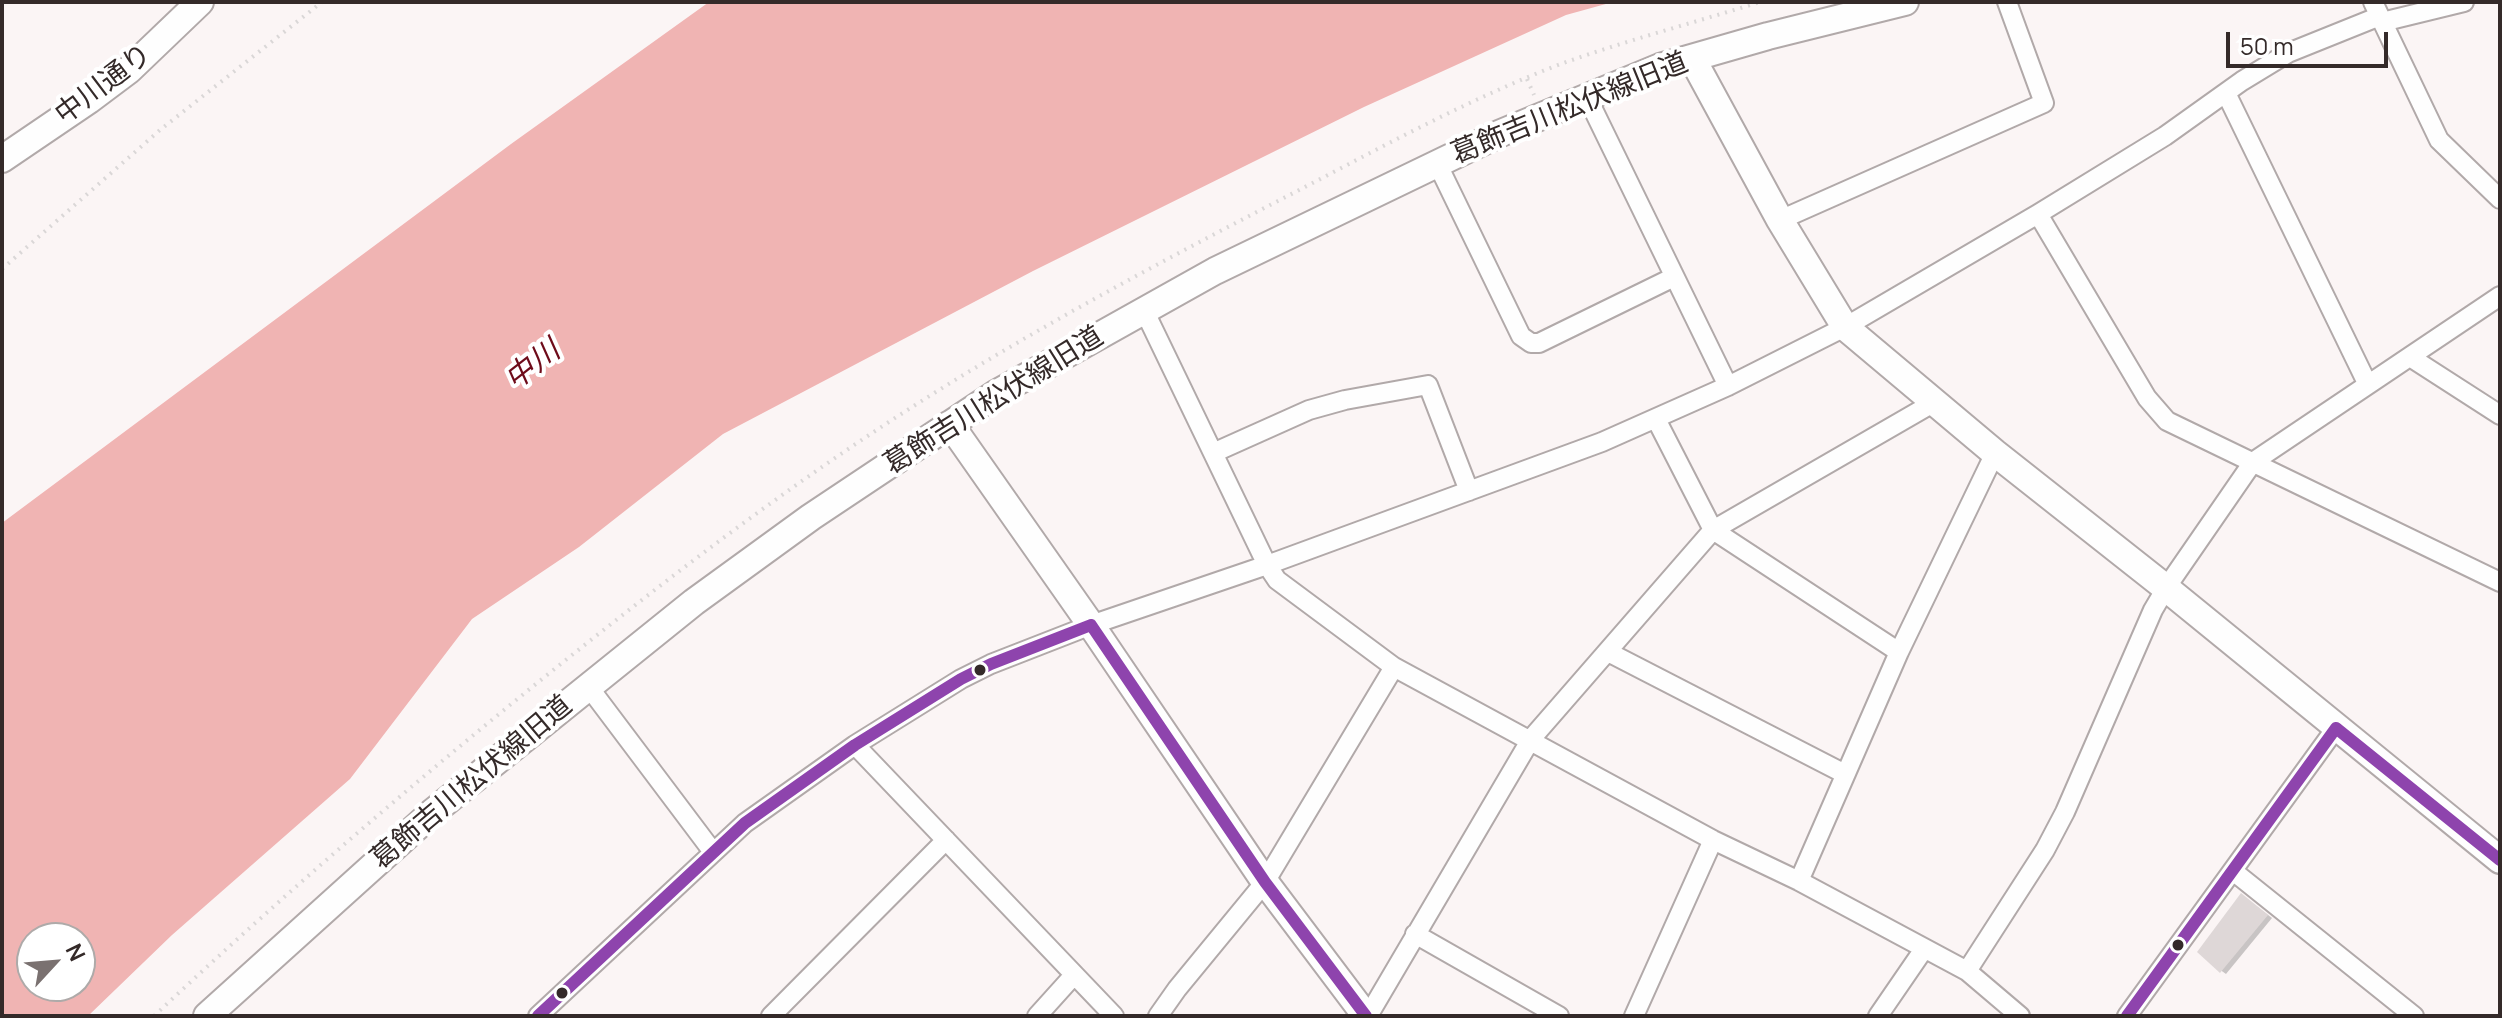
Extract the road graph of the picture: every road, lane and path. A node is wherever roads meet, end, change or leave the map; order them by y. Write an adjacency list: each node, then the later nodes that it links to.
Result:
1 (200, 2): 14 (street, 中川通り)
2 (322, 2): 19 (path)
3 (1760, 2): 9 (path)
4 (1905, 2): 8 (street, 葛飾吉川松伏線旧道)
5 (2007, 2): 18 (street)
6 (2464, 2): 7 (street)
7 (2378, 13): 11 (street); 16 (street)
8 (1692, 58): 12 (street, 葛飾吉川松伏線旧道); 18 (street)
9 (1527, 79): 10 (path); 13 (path)
10 (1530, 86)
11 (2226, 93): 17 (street); 27 (street)
12 (1587, 97): 15 (street, 葛飾吉川松伏線旧道); 20 (street)
13 (1379, 148)
14 (2, 159)
15 (1437, 163): 20 (street); 22 (street, 葛飾吉川松伏線旧道)
16 (2500, 199)
17 (2038, 214): 23 (street); 35 (street)
18 (1780, 220): 23 (street)
19 (2, 269)
20 (1674, 277): 28 (street)
21 (2500, 296): 24 (street)
22 (1144, 310): 32 (street, 葛飾吉川松伏線旧道); 33 (street)
23 (1845, 327): 28 (street); 29 (street)
24 (2410, 357): 27 (street); 30 (street)
25 (972, 370): 26 (path)
26 (977, 377)
27 (2367, 383): 35 (street)
28 (1728, 386): 31 (street)
29 (1933, 403): 34 (street); 37 (street)
30 (2500, 415)
31 (1656, 419): 36 (street); 37 (street)
32 (950, 424): 41 (street); 45 (street, 葛飾吉川松伏線旧道)
33 (1213, 453): 36 (street); 38 (street)
34 (1995, 453): 40 (street); 43 (street)
35 (2253, 462): 39 (street); 40 (street)
36 (1469, 491): 38 (street)
37 (1713, 530): 42 (street); 43 (street)
38 (1267, 565): 41 (street); 44 (street)
39 (2500, 582)
40 (2166, 588): 46 (street); 59 (street)
41 (1091, 625): 48 (street); 56 (street)
42 (1608, 652): 47 (street); 49 (street)
43 (1899, 652): 49 (street)
44 (1394, 667): 47 (street); 56 (street)
45 (588, 686): 52 (street); 61 (street, 葛飾吉川松伏線旧道)
46 (2336, 728): 53 (street); 54 (street)
47 (1531, 739): 51 (street); 57 (street)
48 (855, 745): 50 (street); 52 (street)
49 (1845, 774): 55 (street)
50 (946, 840): 60 (street); 63 (street)
51 (1713, 840): 55 (street); 69 (street)
52 (713, 852): 62 (street)
53 (2500, 860)
54 (2233, 871): 72 (street); 73 (street)
55 (1799, 881): 58 (street)
56 (1265, 882): 66 (street); 67 (street)
57 (1415, 934): 67 (street); 68 (street)
58 (1924, 949): 59 (street); 70 (street)
59 (1967, 971): 71 (street)
60 (1074, 975): 64 (street); 65 (street)
61 (207, 1016)
62 (538, 1016)
63 (771, 1016)
64 (1037, 1016)
65 (1114, 1016)
66 (1158, 1016)
67 (1367, 1016)
68 (1559, 1016)
69 (1634, 1016)
70 (1878, 1016)
71 (2020, 1016)
72 (2127, 1016)
73 (2414, 1016)

